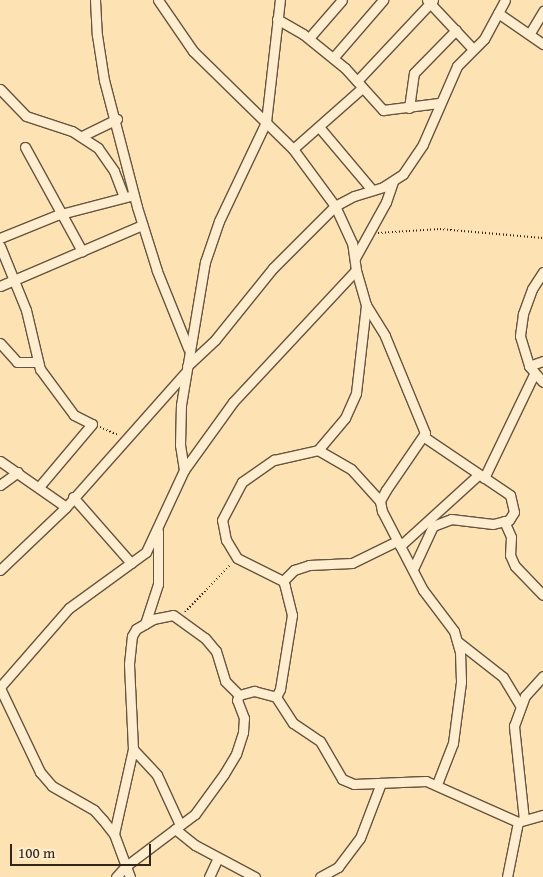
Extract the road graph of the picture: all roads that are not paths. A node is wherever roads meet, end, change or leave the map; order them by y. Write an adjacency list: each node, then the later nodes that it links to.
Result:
1 (95, 0): 21 (street)
2 (158, 0): 22 (street)
3 (280, 0): 10 (street)
4 (342, 0): 13 (street)
5 (383, 0): 16 (street)
6 (505, 0): 9 (street)
7 (430, 1): 11 (street); 17 (street)
8 (543, 11): 12 (street)
9 (498, 13): 12 (street); 15 (street)
10 (277, 19): 13 (street); 22 (street)
11 (456, 30): 15 (street); 20 (street)
12 (530, 33): 14 (street)
13 (309, 38): 16 (street)
14 (543, 44)
15 (474, 49): 19 (street)
16 (333, 58): 17 (street)
17 (360, 84): 20 (street); 23 (street)
18 (0, 89): 24 (street)
19 (439, 103): 20 (street); 27 (street)
20 (409, 108)
21 (116, 119): 24 (street); 29 (street)
22 (266, 122): 26 (street); 44 (street)
23 (319, 127): 26 (street); 28 (street)
24 (82, 136): 30 (street)
25 (26, 148): 32 (street)
26 (293, 149): 31 (street)
27 (393, 182): 28 (street); 37 (street)
28 (372, 190): 31 (street)
29 (135, 195): 30 (street); 33 (street)
30 (124, 197): 32 (street)
31 (335, 206): 37 (street); 47 (street)
32 (60, 214): 34 (street); 36 (street)
33 (142, 225): 36 (street); 44 (street)
34 (0, 238)
35 (0, 246): 40 (street)
36 (82, 251): 40 (street)
37 (355, 258): 38 (street)
38 (356, 270): 42 (street); 53 (street)
39 (543, 272): 48 (street)
40 (15, 281): 41 (street); 46 (street)
41 (0, 286)
42 (366, 305): 50 (street); 51 (street)
43 (0, 343): 46 (street)
44 (188, 348): 47 (street)
45 (543, 361): 48 (street)
46 (38, 362): 57 (street)
47 (186, 369): 53 (street); 58 (street)
48 (532, 370): 49 (street); 55 (street)
49 (543, 382)
50 (424, 437): 55 (street); 59 (street)
51 (318, 450): 59 (street); 67 (street)
52 (0, 461): 54 (street)
53 (184, 470): 62 (street)
54 (18, 472): 56 (street); 57 (street)
55 (481, 476): 61 (street); 63 (street)
56 (0, 485)
57 (39, 487): 60 (street)
58 (73, 497): 60 (street); 64 (street)
59 (380, 501): 63 (street)
60 (66, 507): 65 (street)
61 (504, 521): 66 (street); 68 (street)
62 (158, 528): 64 (street); 69 (street)
63 (398, 543): 66 (street); 67 (street)
64 (131, 562): 72 (street)
65 (1, 568)
66 (413, 569): 70 (street)
67 (283, 581): 74 (street)
68 (543, 595)
69 (144, 624): 73 (street); 76 (street)
70 (457, 641): 75 (street); 78 (street)
71 (543, 676): 75 (street)
72 (0, 687): 82 (street)
73 (239, 695): 74 (street); 81 (street)
74 (276, 696): 77 (street)
75 (520, 706): 80 (street)
76 (133, 749): 81 (street); 82 (street)
77 (381, 783): 78 (street); 89 (street)
78 (437, 784): 80 (street)
79 (543, 816): 80 (street)
80 (521, 821): 90 (street)
81 (178, 827): 83 (street); 84 (street)
82 (114, 834): 84 (street)
83 (218, 858): 87 (street); 88 (street)
84 (126, 866): 85 (street); 86 (street)
85 (116, 877)
86 (130, 877)
87 (209, 877)
88 (255, 877)
89 (320, 877)
90 (507, 877)

